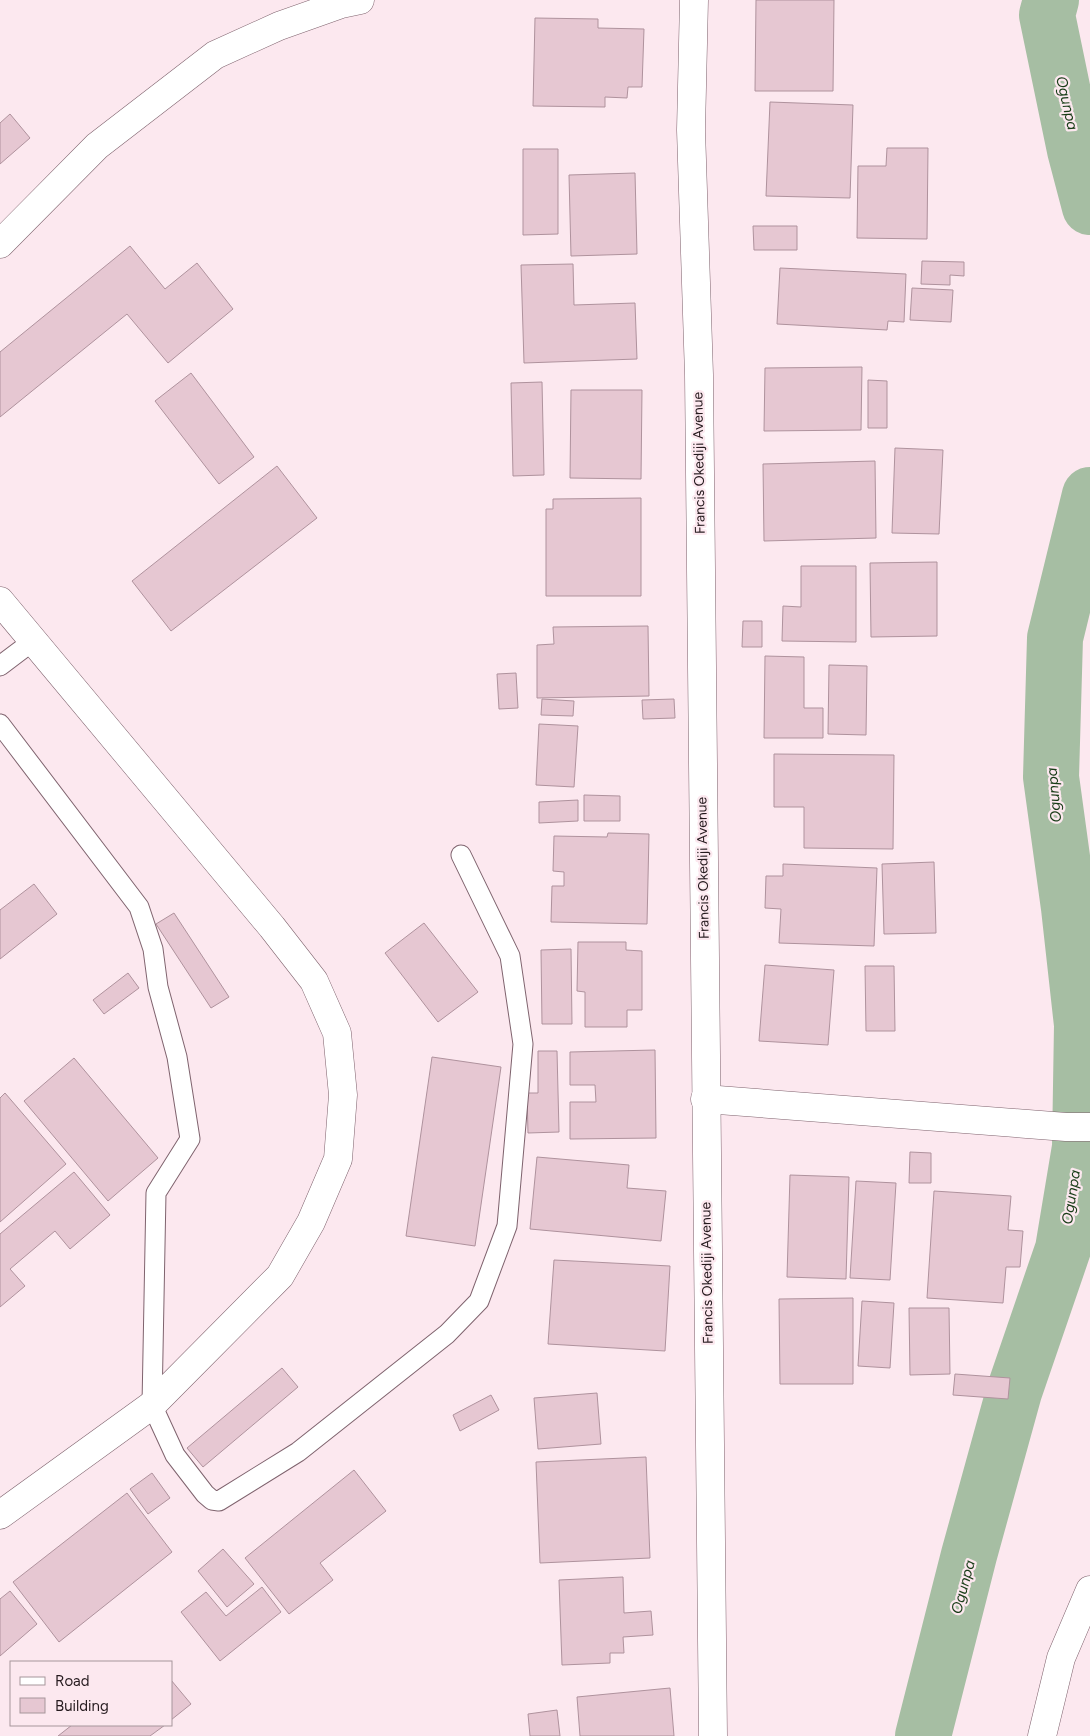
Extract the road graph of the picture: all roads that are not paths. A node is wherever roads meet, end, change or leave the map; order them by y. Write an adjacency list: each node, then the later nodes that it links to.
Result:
1 (360, 0): 3 (street)
2 (694, 0): 9 (street, Francis Okediji Avenue)
3 (0, 244)
4 (0, 601): 5 (street)
5 (33, 641): 6 (lane); 11 (street)
6 (0, 666)
7 (0, 724): 11 (lane)
8 (461, 854): 11 (lane)
9 (705, 1099): 10 (street); 14 (street, Francis Okediji Avenue)
10 (1078, 1127)
11 (152, 1405): 12 (street)
12 (0, 1515)
13 (1090, 1590): 15 (street)
14 (713, 1736)
15 (1042, 1736)

